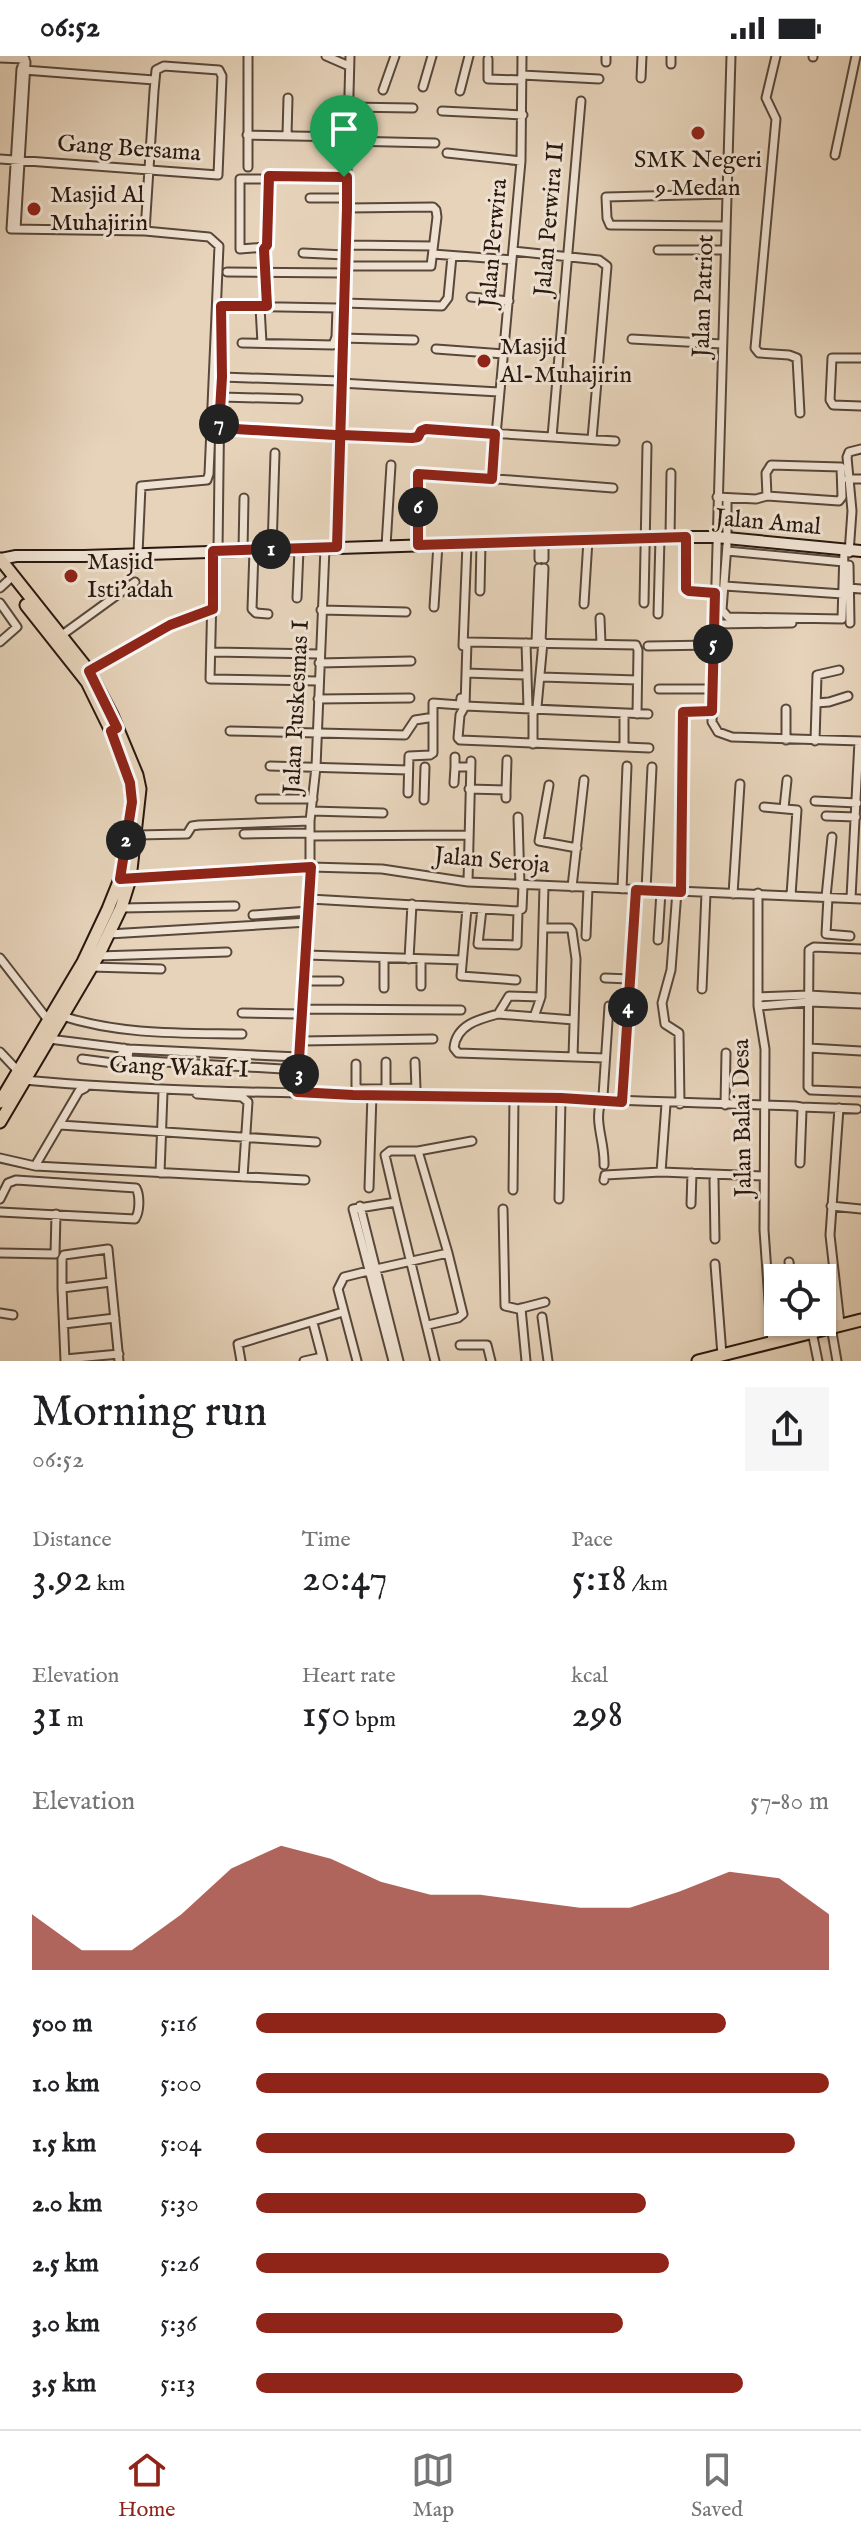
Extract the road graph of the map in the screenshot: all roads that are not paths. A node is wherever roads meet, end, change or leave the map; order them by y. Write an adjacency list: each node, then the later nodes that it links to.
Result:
1 (248, 56): 30 (street)
2 (326, 56): 15 (street)
3 (350, 56): 15 (street)
4 (395, 56): 22 (street)
5 (432, 56): 21 (street)
6 (469, 56): 23 (street)
7 (522, 56): 17 (street, Jalan Perwira)
8 (642, 56): 18 (street)
9 (731, 56): 43 (street, Jalan Patriot)
10 (776, 56): 82 (street)
11 (856, 56): 35 (street)
12 (0, 58): 13 (street)
13 (26, 58): 16 (street)
14 (488, 59): 17 (street)
15 (349, 66): 26 (street)
16 (24, 70): 20 (street); 37 (street)
17 (522, 78): 19 (street); 29 (street, Jalan Perwira)
18 (641, 78)
19 (599, 79)
20 (154, 80): 40 (street); 40 (street, Gang Bersama)
21 (423, 87)
22 (383, 90)
23 (460, 91)
24 (288, 98): 31 (street)
25 (581, 101): 58 (street, Jalan Perwira II)
26 (348, 107): 27 (street); 32 (street)
27 (413, 108)
28 (442, 111): 29 (street)
29 (523, 115): 38 (street, Jalan Perwira)
30 (247, 135): 31 (street); 39 (street)
31 (287, 135): 32 (street)
32 (347, 139): 33 (street); 41 (street)
33 (435, 143)
34 (447, 153): 38 (street)
35 (835, 155)
36 (0, 159): 37 (street, Gang Bersama)
37 (18, 160): 40 (street, Gang Bersama); 48 (street)
38 (521, 161): 54 (street, Jalan Perwira)
39 (248, 167)
40 (149, 171): 48 (street)
41 (347, 177): 42 (street); 45 (street)
42 (268, 179): 50 (street); 50 (street)
43 (727, 194): 47 (street, Jalan Patriot); 47 (street)
44 (310, 198): 45 (street)
45 (347, 198): 46 (street)
46 (347, 208): 49 (street); 51 (street)
47 (726, 226): 53 (street, Jalan Patriot)
48 (145, 231): 123 (street)
49 (346, 245): 51 (street); 56 (street)
50 (264, 249): 62 (street)
51 (433, 250): 57 (street); 60 (street)
52 (658, 250): 53 (street)
53 (725, 250): 72 (street, Jalan Patriot)
54 (513, 251): 58 (street); 59 (street, Jalan Perwira)
55 (303, 253): 56 (street)
56 (345, 255): 60 (street)
57 (452, 256): 59 (street); 66 (street)
58 (566, 257): 86 (street, Jalan Perwira II); 87 (street)
59 (512, 260): 64 (street, Jalan Perwira)
60 (345, 270): 62 (street); 66 (street)
61 (227, 272): 62 (street)
62 (266, 272): 65 (street)
63 (471, 297): 64 (street)
64 (509, 301): 74 (street, Jalan Perwira)
65 (264, 306): 66 (street); 71 (street); 76 (street)
66 (341, 306): 67 (street); 71 (street)
67 (342, 338): 69 (street); 77 (street)
68 (632, 339): 72 (street)
69 (414, 340)
70 (242, 343): 71 (street)
71 (262, 343)
72 (722, 344): 101 (street, Jalan Patriot)
73 (436, 349): 74 (street)
74 (504, 354): 78 (street, Jalan Perwira)
75 (861, 358): 81 (street)
76 (222, 377): 77 (street); 79 (street)
77 (340, 382): 78 (street); 85 (street)
78 (499, 392): 84 (street, Jalan Perwira)
79 (221, 397): 80 (street); 83 (street)
80 (298, 399)
81 (861, 406)
82 (800, 413)
83 (219, 428): 85 (street); 121 (street)
84 (495, 434): 85 (street); 86 (street); 94 (street, Jalan Perwira)
85 (338, 435): 116 (street)
86 (552, 437): 87 (street)
87 (592, 439): 88 (street)
88 (615, 441)
89 (647, 446): 107 (street)
90 (861, 449): 95 (street)
91 (275, 453): 118 (street)
92 (391, 465): 115 (street)
93 (671, 473): 106 (street)
94 (492, 479): 97 (street); 114 (street)
95 (848, 479): 96 (street); 99 (street)
96 (861, 479)
97 (613, 488)
98 (767, 496): 98 (street); 103 (street)
99 (850, 496): 100 (street); 104 (street)
100 (861, 496)
101 (717, 497): 103 (street); 111 (street, Jalan Patriot)
102 (244, 498): 120 (street)
103 (727, 498): 111 (street)
104 (856, 511): 124 (street)
105 (686, 537): 106 (street, Jalan Amal); 111 (street, Jalan Amal); 132 (street)
106 (665, 538): 107 (street, Jalan Amal); 142 (street)
107 (646, 539): 108 (street, Jalan Amal); 135 (street)
108 (588, 540): 109 (street, Jalan Amal); 136 (street)
109 (542, 542): 110 (street, Jalan Amal); 150 (street)
110 (481, 543): 113 (street, Jalan Amal); 130 (street)
111 (724, 543): 124 (street, Jalan Amal); 128 (street); 132 (street)
112 (438, 544): 113 (street, Jalan Amal); 114 (street, Jalan Amal); 137 (street)
113 (467, 544): 195 (street)
114 (418, 545): 115 (street, Jalan Amal)
115 (386, 546): 116 (street, Jalan Amal)
116 (337, 547): 117 (street, Jalan Amal)
117 (325, 548): 119 (street, Jalan Amal); 139 (street, Jalan Puskesmas I)
118 (272, 549): 119 (street, Jalan Amal); 120 (street, Jalan Amal)
119 (299, 549): 133 (street)
120 (248, 550): 121 (street, Jalan Amal); 141 (street)
121 (216, 551): 123 (street, Jalan Amal); 138 (street)
122 (861, 551): 124 (street, Jalan Amal)
123 (138, 554): 125 (street, Jalan Amal)
124 (846, 554): 131 (street)
125 (0, 559): 126 (main road)
126 (5, 580): 147 (main road); 178 (main road)
127 (135, 582): 147 (street)
128 (725, 586): 131 (street); 131 (street)
129 (861, 589): 131 (street)
130 (480, 591)
131 (846, 591): 144 (street)
132 (715, 593): 146 (street)
133 (297, 598)
134 (0, 603): 148 (street)
135 (644, 603)
136 (584, 604)
137 (434, 607)
138 (213, 609): 154 (street); 158 (street)
139 (321, 610): 140 (street); 155 (street, Jalan Puskesmas I)
140 (406, 612)
141 (268, 614)
142 (658, 614)
143 (600, 618): 151 (street)
144 (850, 623): 145 (street); 146 (street)
145 (861, 623)
146 (714, 624): 152 (street)
147 (62, 635): 158 (main road)
148 (0, 642)
149 (526, 643): 150 (street); 159 (street); 160 (street)
150 (540, 643): 151 (street); 161 (street)
151 (601, 644): 162 (street)
152 (713, 645): 153 (street); 165 (street)
153 (648, 646)
154 (212, 652): 155 (street); 163 (street)
155 (319, 658): 156 (street); 163 (street, Jalan Puskesmas I)
156 (411, 661)
157 (839, 670): 169 (street)
158 (89, 671): 178 (main road)
159 (466, 673): 160 (street); 170 (street)
160 (526, 675): 171 (street)
161 (541, 677): 162 (street); 171 (street)
162 (637, 680): 175 (street)
163 (318, 681): 168 (street, Jalan Puskesmas I)
164 (659, 689): 165 (street)
165 (713, 689): 173 (street)
166 (848, 696): 169 (street)
167 (410, 698): 168 (street)
168 (318, 699): 180 (street, Jalan Puskesmas I)
169 (816, 703): 182 (street)
170 (465, 706): 171 (street); 184 (street)
171 (532, 709): 174 (street); 184 (street)
172 (786, 709): 181 (street)
173 (712, 711): 181 (street); 233 (street)
174 (624, 714): 175 (street); 185 (street)
175 (637, 714): 176 (street)
176 (648, 714)
177 (428, 718): 180 (street)
178 (114, 729): 217 (main road); 223 (main road)
179 (230, 731): 180 (street)
180 (318, 732): 191 (street, Jalan Puskesmas I)
181 (786, 740): 182 (street)
182 (815, 741): 183 (street)
183 (860, 741): 207 (street)
184 (533, 744): 185 (street)
185 (624, 747): 186 (street)
186 (649, 748)
187 (455, 757): 193 (street)
188 (507, 760): 202 (street)
189 (270, 766): 191 (street)
190 (627, 766): 229 (street)
191 (316, 767): 195 (street); 204 (street, Jalan Puskesmas I)
192 (425, 767): 201 (street)
193 (455, 767): 198 (street); 202 (street)
194 (652, 767): 231 (street)
195 (408, 770): 201 (street)
196 (584, 780): 221 (street)
197 (787, 780): 209 (street)
198 (454, 783)
199 (740, 784): 236 (street)
200 (549, 785): 221 (street)
201 (424, 786): 205 (street)
202 (469, 789): 219 (street)
203 (260, 799): 204 (street)
204 (313, 799): 210 (street, Jalan Puskesmas I)
205 (424, 800)
206 (815, 801): 207 (street)
207 (857, 803): 214 (street)
208 (764, 807): 209 (street)
209 (784, 808): 237 (street)
210 (311, 811): 211 (street); 215 (street, Jalan Puskesmas I)
211 (383, 813)
212 (826, 816): 214 (street)
213 (518, 817): 225 (street)
214 (856, 817): 239 (street)
215 (310, 821): 217 (street); 218 (street, Jalan Puskesmas I)
216 (244, 834): 218 (street)
217 (136, 835): 223 (main road)
218 (310, 835): 219 (street); 222 (street, Jalan Puskesmas I)
219 (469, 835): 224 (street)
220 (832, 837): 238 (street)
221 (577, 848): 227 (street)
222 (311, 867): 223 (street, Jalan Seroja); 224 (street, Jalan Seroja); 240 (street, Jalan Puskesmas I)
223 (125, 879): 245 (main road); 289 (main road)
224 (468, 882): 225 (street, Jalan Seroja)
225 (522, 885): 226 (street, Jalan Seroja); 250 (street)
226 (544, 886): 227 (street, Jalan Seroja); 253 (street)
227 (572, 887): 228 (street, Jalan Seroja)
228 (588, 888): 229 (street, Jalan Seroja); 255 (street)
229 (622, 889): 230 (street, Jalan Seroja)
230 (636, 890): 231 (street, Jalan Seroja); 272 (street)
231 (646, 890): 232 (street, Jalan Seroja)
232 (661, 891): 233 (street, Jalan Seroja); 257 (street)
233 (679, 892): 234 (street, Jalan Seroja); 322 (street)
234 (706, 893): 236 (street, Jalan Seroja); 278 (street)
235 (758, 893): 236 (street, Jalan Seroja); 237 (street, Jalan Seroja); 282 (street, Jalan Balai Desa)
236 (733, 894)
237 (791, 895): 238 (street, Jalan Seroja)
238 (827, 897): 239 (street, Jalan Seroja); 256 (street)
239 (851, 898): 241 (street, Jalan Seroja)
240 (310, 899): 242 (street); 248 (street, Jalan Puskesmas I)
241 (861, 899)
242 (361, 902): 243 (street); 249 (street)
243 (412, 904): 246 (street); 264 (street)
244 (235, 906): 245 (street)
245 (121, 908): 254 (main road)
246 (467, 908): 247 (street); 266 (street)
247 (482, 909): 250 (street); 250 (street)
248 (309, 911): 251 (street); 252 (street, Jalan Puskesmas I)
249 (360, 911)
250 (518, 911)
251 (253, 915)
252 (308, 922): 254 (street); 260 (street, Jalan Puskesmas I)
253 (544, 928): 279 (street); 291 (street)
254 (109, 934): 261 (main road)
255 (586, 936)
256 (850, 936)
257 (658, 940)
258 (861, 949): 281 (street)
259 (227, 952): 261 (street)
260 (306, 955): 263 (street); 274 (street, Jalan Puskesmas I)
261 (98, 956): 267 (main road)
262 (0, 958): 269 (street)
263 (384, 958): 264 (street); 277 (street)
264 (409, 959): 265 (street)
265 (421, 959): 266 (street); 276 (street)
266 (462, 960): 273 (street)
267 (91, 967): 268 (street); 289 (main road)
268 (161, 969)
269 (9, 970): 270 (street); 289 (street)
270 (0, 976)
271 (605, 978): 272 (street)
272 (630, 979): 320 (street)
273 (516, 980)
274 (305, 981): 275 (street); 286 (street, Jalan Puskesmas I)
275 (339, 981)
276 (421, 986)
277 (384, 988)
278 (702, 989)
279 (541, 997): 288 (street); 290 (street)
280 (861, 998): 281 (street)
281 (809, 999): 282 (street); 283 (street); 297 (street)
282 (758, 1001): 324 (street, Jalan Balai Desa)
283 (861, 1004)
284 (609, 1006): 303 (street)
285 (461, 1010): 286 (street)
286 (302, 1011): 287 (street); 295 (street, Jalan Puskesmas I)
287 (242, 1013)
288 (498, 1014): 290 (street); 302 (street)
289 (54, 1016): 292 (street); 293 (main road); 309 (main road)
290 (534, 1017): 291 (street)
291 (574, 1020): 302 (street)
292 (242, 1034)
293 (49, 1039): 296 (street); 309 (main road)
294 (433, 1039): 295 (street)
295 (301, 1041): 301 (street, Jalan Puskesmas I)
296 (126, 1048): 301 (street); 304 (street); 308 (street)
297 (809, 1048): 298 (street); 314 (street)
298 (861, 1051)
299 (0, 1052): 309 (street)
300 (726, 1053): 323 (street)
301 (299, 1057): 308 (street, Jalan Puskesmas I)
302 (573, 1057): 303 (street)
303 (605, 1058): 319 (street)
304 (82, 1059)
305 (386, 1062): 310 (street)
306 (415, 1062): 311 (street)
307 (356, 1064): 310 (street)
308 (299, 1070): 313 (street, Jalan Puskesmas I)
309 (21, 1075): 313 (street, Gang Wakaf I); 318 (main road); 328 (main road)
310 (386, 1088): 311 (street)
311 (417, 1091): 315 (street, Gang Wakaf I); 316 (street, Gang Wakaf I)
312 (163, 1092): 329 (street); 330 (street); 331 (street)
313 (297, 1092): 315 (street, Gang Wakaf I)
314 (861, 1092)
315 (372, 1094): 347 (street)
316 (514, 1097): 317 (street, Gang Wakaf I); 348 (street)
317 (561, 1098): 319 (street, Gang Wakaf I); 350 (street)
318 (0, 1102)
319 (601, 1102): 320 (street, Gang Wakaf I); 337 (street)
320 (622, 1102): 321 (street, Gang Wakaf I)
321 (666, 1104): 322 (street, Gang Wakaf I); 339 (street)
322 (680, 1104): 323 (street, Gang Wakaf I)
323 (725, 1105): 324 (street, Gang Wakaf I)
324 (765, 1105): 325 (street, Gang Wakaf I); 342 (street, Jalan Balai Desa)
325 (801, 1107): 326 (street, Gang Wakaf I); 336 (street)
326 (839, 1108): 327 (street, Gang Wakaf I); 353 (street)
327 (857, 1109)
328 (0, 1122)
329 (60, 1125): 330 (street); 338 (street)
330 (162, 1132): 331 (street); 340 (street)
331 (246, 1136): 333 (street); 343 (street)
332 (472, 1141): 334 (street)
333 (316, 1142)
334 (418, 1151): 351 (street); 362 (street)
335 (0, 1158): 338 (street)
336 (800, 1163)
337 (604, 1165)
338 (35, 1166): 340 (street)
339 (661, 1172): 341 (street); 345 (street)
340 (160, 1173): 343 (street)
341 (692, 1173): 342 (street); 352 (street)
342 (763, 1176): 384 (street, Jalan Balai Desa)
343 (243, 1177): 344 (street)
344 (305, 1180)
345 (604, 1180)
346 (714, 1180): 359 (street)
347 (369, 1188)
348 (513, 1190)
349 (0, 1199): 357 (street)
350 (559, 1199)
351 (396, 1202): 363 (street); 366 (street)
352 (691, 1204)
353 (831, 1206): 355 (street); 365 (street)
354 (503, 1209): 370 (street)
355 (861, 1209)
356 (0, 1212): 357 (street)
357 (56, 1214): 361 (street)
358 (107, 1238): 360 (street)
359 (715, 1239)
360 (108, 1249): 367 (street); 368 (street)
361 (0, 1253)
362 (448, 1253): 363 (street); 379 (street)
363 (411, 1261): 366 (street); 379 (street)
364 (715, 1264): 386 (street)
365 (832, 1264)
366 (372, 1270): 371 (street); 393 (street)
367 (111, 1282): 368 (street); 375 (street)
368 (62, 1288): 378 (street)
369 (545, 1302): 370 (street)
370 (521, 1308): 396 (street)
371 (343, 1312): 377 (street); 392 (street)
372 (0, 1313): 373 (street)
373 (13, 1315)
374 (542, 1317): 397 (street)
375 (115, 1318): 378 (street); 387 (street)
376 (861, 1320): 380 (main road)
377 (313, 1323): 388 (street); 390 (street)
378 (64, 1324): 389 (street)
379 (428, 1325): 394 (street)
380 (836, 1326): 400 (street)
381 (799, 1336): 383 (main road)
382 (813, 1336): 399 (street)
383 (796, 1337): 384 (main road)
384 (772, 1343): 386 (main road)
385 (460, 1345): 395 (street)
386 (722, 1355): 398 (main road)
387 (119, 1357): 389 (street)
388 (322, 1359): 391 (street)
389 (65, 1360)
390 (241, 1361)
391 (304, 1361)
392 (357, 1361)
393 (396, 1361)
394 (435, 1361)
395 (491, 1361)
396 (526, 1361)
397 (548, 1361)
398 (700, 1361)
399 (818, 1361)
400 (837, 1361)

